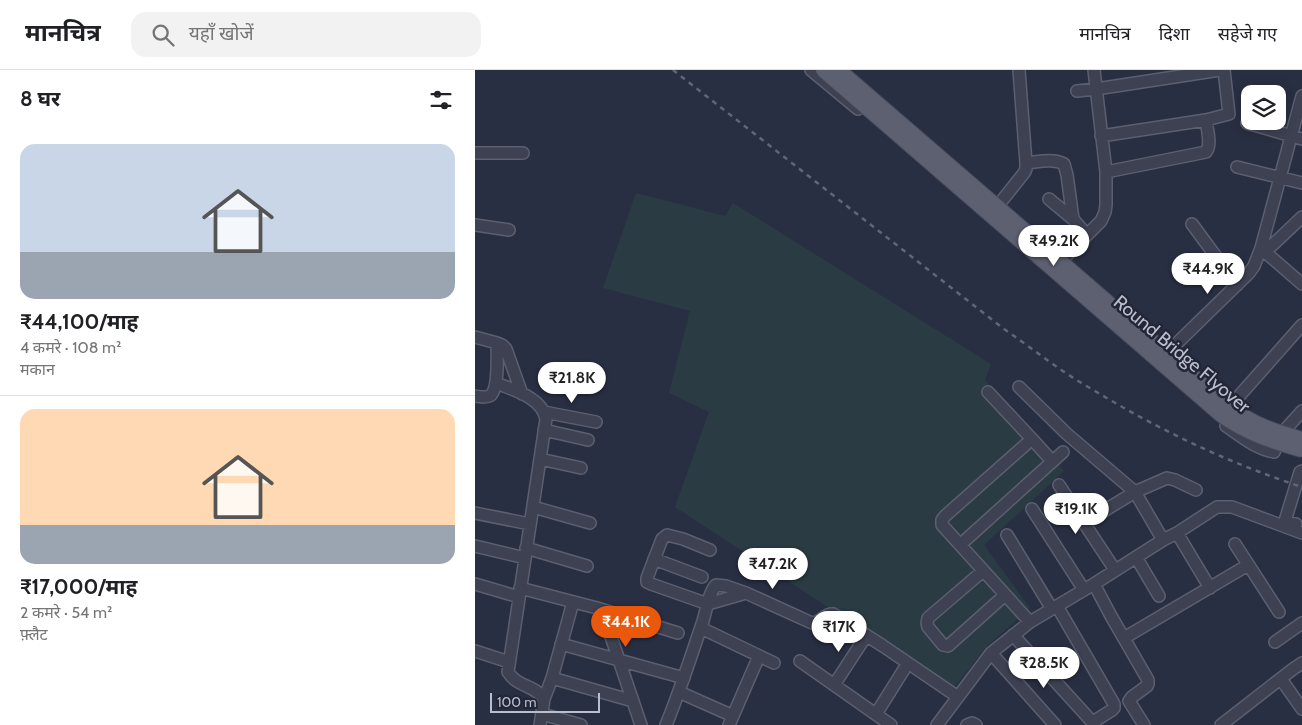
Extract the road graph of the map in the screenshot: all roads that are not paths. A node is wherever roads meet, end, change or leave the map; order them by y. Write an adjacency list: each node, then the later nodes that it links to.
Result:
1 (811, 70): 49 (street)
2 (823, 70): 53 (main road, Round Bridge Flyover, bridge)
3 (839, 70): 50 (main road, Round Bridge Flyover, bridge)
4 (846, 70): 24 (street)
5 (1019, 70): 18 (street)
6 (1094, 70): 9 (street)
7 (1220, 70): 9 (street)
8 (1224, 70): 12 (street)
9 (1096, 89): 10 (street); 14 (street)
10 (1077, 91)
11 (1302, 96): 15 (street)
12 (1206, 120): 14 (street); 20 (street)
13 (1272, 130): 15 (street)
14 (1101, 136): 20 (street)
15 (1296, 137): 21 (street)
16 (475, 153): 17 (street)
17 (523, 153)
18 (1026, 163): 24 (street); 26 (street)
19 (1237, 167): 21 (street)
20 (1106, 172): 30 (street)
21 (1281, 177): 22 (street); 31 (street)
22 (1302, 183)
23 (1049, 199): 26 (street)
24 (1000, 202): 32 (street)
25 (1302, 217): 31 (street)
26 (1073, 219): 30 (street)
27 (1192, 224): 34 (street)
28 (475, 225): 29 (street)
29 (509, 230)
30 (1087, 235): 32 (street)
31 (1263, 250): 33 (street); 34 (street)
32 (1064, 258): 38 (street)
33 (1302, 284)
34 (1237, 285): 38 (street)
35 (1302, 325): 44 (street)
36 (475, 337): 37 (street)
37 (497, 343): 39 (street); 42 (street)
38 (1170, 350): 44 (street)
39 (496, 383): 42 (street); 43 (street)
40 (1019, 387): 61 (street)
41 (988, 392): 51 (street)
42 (522, 394): 45 (street)
43 (475, 396)
44 (1232, 404): 49 (street)
45 (544, 412): 47 (street); 48 (street)
46 (1302, 412): 49 (street)
47 (596, 422)
48 (544, 430): 52 (street); 55 (street)
49 (1284, 431): 50 (street)
50 (1302, 437)
51 (1032, 439): 56 (street); 74 (street)
52 (588, 440)
53 (1302, 450)
54 (1063, 452): 56 (street)
55 (540, 459): 57 (street); 62 (street)
56 (1052, 462): 74 (street)
57 (581, 468)
58 (1302, 470): 68 (street)
59 (1059, 485): 66 (street)
60 (1197, 490): 61 (street)
61 (1135, 492): 66 (street); 72 (street)
62 (533, 507): 65 (street); 67 (street)
63 (1032, 509): 86 (street)
64 (475, 513): 67 (street)
65 (590, 523)
66 (1084, 523): 82 (street)
67 (530, 524): 77 (street)
68 (1302, 526)
69 (1177, 533): 70 (street); 72 (street); 87 (street)
70 (1302, 533)
71 (1007, 536): 94 (street)
72 (1163, 540): 78 (street)
73 (1235, 544): 80 (street)
74 (960, 545): 83 (street)
75 (475, 546): 77 (street)
76 (710, 550): 79 (street)
77 (526, 553): 81 (street); 88 (street)
78 (1136, 557): 82 (street); 91 (street)
79 (654, 558): 84 (street); 93 (street)
80 (1249, 565): 87 (street); 96 (street)
81 (587, 566)
82 (1115, 570): 86 (street)
83 (983, 571): 90 (street); 90 (street)
84 (702, 577)
85 (475, 584): 88 (street)
86 (1089, 587): 94 (street); 103 (street)
87 (1210, 588): 103 (street)
88 (520, 592): 92 (street); 111 (street)
89 (746, 593): 93 (street); 93 (street); 102 (street)
90 (1005, 595): 97 (street)
91 (1159, 596)
92 (573, 602): 95 (street); 105 (street)
93 (708, 604): 99 (street)
94 (1054, 608): 97 (street); 128 (street)
95 (602, 610): 100 (street); 109 (street)
96 (1279, 612)
97 (1030, 622): 101 (street)
98 (1302, 623): 104 (street)
99 (701, 628): 108 (street); 116 (street)
100 (679, 633)
101 (1013, 635): 107 (street); 128 (street)
102 (867, 636): 113 (street); 118 (street)
103 (1124, 638): 136 (street)
104 (1275, 642)
105 (561, 644): 109 (street); 115 (street)
106 (475, 651): 111 (street)
107 (991, 654): 120 (street); 135 (street)
108 (759, 656): 112 (street); 126 (street)
109 (619, 660): 116 (street); 122 (street)
110 (800, 661): 118 (street)
111 (509, 662): 121 (street)
112 (774, 663)
113 (908, 663): 120 (street); 124 (street)
114 (1302, 663): 117 (street)
115 (552, 678): 121 (street); 122 (street)
116 (684, 678): 119 (street)
117 (1281, 679): 123 (street); 137 (street)
118 (834, 685): 124 (street)
119 (679, 692): 126 (street); 131 (street)
120 (958, 697): 127 (street)
121 (544, 700): 125 (street)
122 (633, 701): 130 (street)
123 (1302, 709)
124 (876, 714): 132 (street)
125 (541, 720): 129 (street)
126 (731, 720)
127 (943, 723)
128 (1094, 724)
129 (581, 725)
130 (641, 725)
131 (666, 725)
132 (891, 725)
133 (967, 725): 134 (street)
134 (976, 725)
135 (1055, 725)
136 (1144, 725)
137 (1221, 725)

